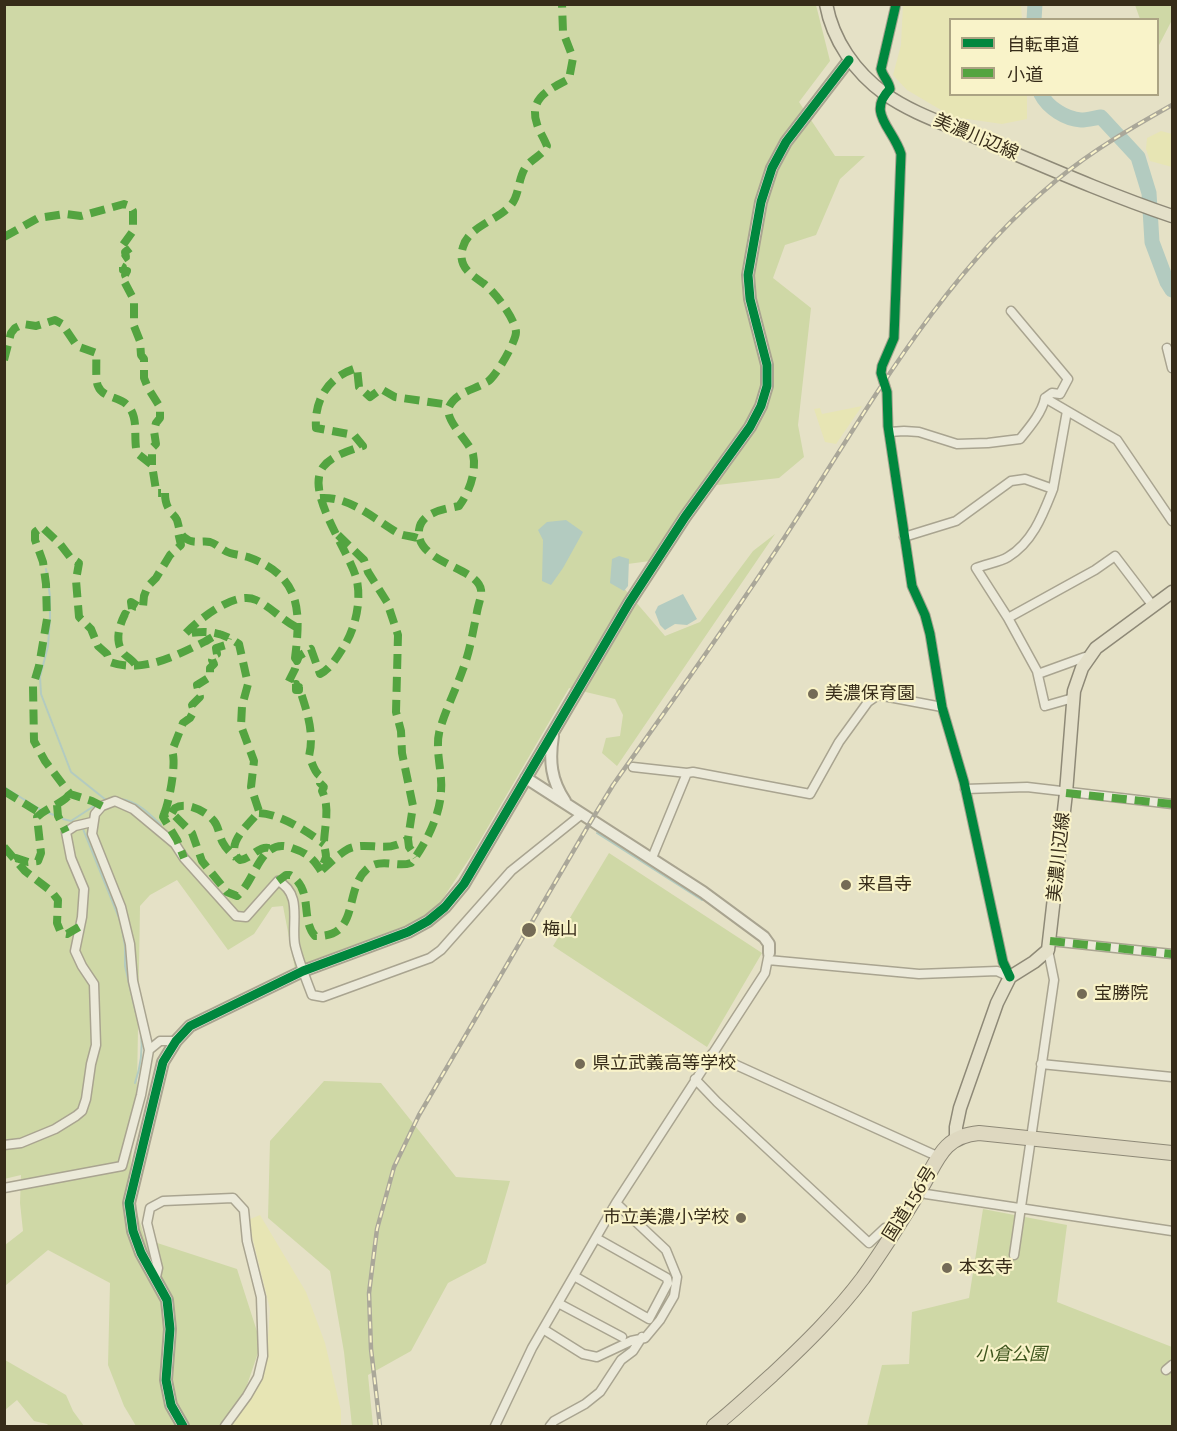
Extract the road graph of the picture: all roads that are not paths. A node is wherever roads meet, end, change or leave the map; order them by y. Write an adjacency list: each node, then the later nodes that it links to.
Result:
1 (826, 4): 3 (main road, 美濃川辺線)
2 (896, 4): 4 (street)
3 (849, 60): 4 (main road, 美濃川辺線); 22 (street)
4 (885, 94): 5 (main road, 美濃川辺線); 11 (street)
5 (1169, 215)
6 (1011, 311): 9 (street)
7 (1173, 353): 8 (street)
8 (1173, 368)
9 (1045, 398): 10 (street); 11 (street)
10 (1067, 411): 12 (street); 13 (street)
11 (889, 432): 14 (street)
12 (1053, 489): 14 (street); 17 (street)
13 (1173, 521)
14 (904, 537): 21 (street)
15 (1173, 592): 16 (main road, 美濃川辺線)
16 (1153, 606): 17 (street); 18 (main road, 美濃川辺線)
17 (1008, 618): 19 (street)
18 (1089, 658): 19 (street); 20 (main road, 美濃川辺線)
19 (1038, 674): 20 (street)
20 (1073, 698): 27 (main road, 美濃川辺線)
21 (942, 707): 24 (street); 26 (street)
22 (554, 730): 25 (street); 29 (street)
23 (633, 767): 24 (street)
24 (687, 773): 32 (street)
25 (526, 778): 29 (street); 36 (street)
26 (965, 789): 27 (street); 37 (street)
27 (1066, 793): 28 (street); 33 (main road, 美濃川辺線)
28 (1173, 804)
29 (569, 806): 30 (street)
30 (582, 814): 32 (street); 36 (street)
31 (92, 822): 36 (street); 39 (street); 46 (street)
32 (652, 858): 35 (street)
33 (1049, 945): 34 (street); 37 (main road); 41 (street)
34 (1173, 954)
35 (768, 957): 37 (street); 40 (street)
36 (303, 971): 38 (street)
37 (1010, 977): 45 (main road)
38 (176, 1041): 39 (street); 58 (street)
39 (149, 1050): 49 (street)
40 (712, 1054): 43 (street); 48 (street)
41 (1041, 1064): 42 (street); 44 (street)
42 (1173, 1077)
43 (695, 1079): 51 (street); 53 (street)
44 (1030, 1137): 45 (highway); 47 (highway); 52 (street)
45 (956, 1138): 48 (highway, 国道156号)
46 (4, 1145)
47 (1173, 1153)
48 (939, 1157): 50 (highway, 国道156号)
49 (4, 1188)
50 (921, 1190): 52 (street); 53 (highway, 国道156号)
51 (616, 1203): 55 (street); 63 (street)
52 (1021, 1208): 54 (street); 56 (street)
53 (895, 1229): 68 (highway, 国道156号)
54 (1173, 1231)
55 (596, 1238): 57 (street); 60 (street)
56 (1014, 1255)
57 (574, 1276): 59 (street); 60 (street)
58 (156, 1277): 64 (street); 65 (street)
59 (558, 1303): 61 (street); 62 (street)
60 (655, 1306): 63 (street)
61 (543, 1329): 63 (street); 66 (street)
62 (622, 1337)
63 (640, 1340): 67 (street)
64 (183, 1426)
65 (225, 1426)
66 (495, 1426)
67 (550, 1426)
68 (714, 1426)

